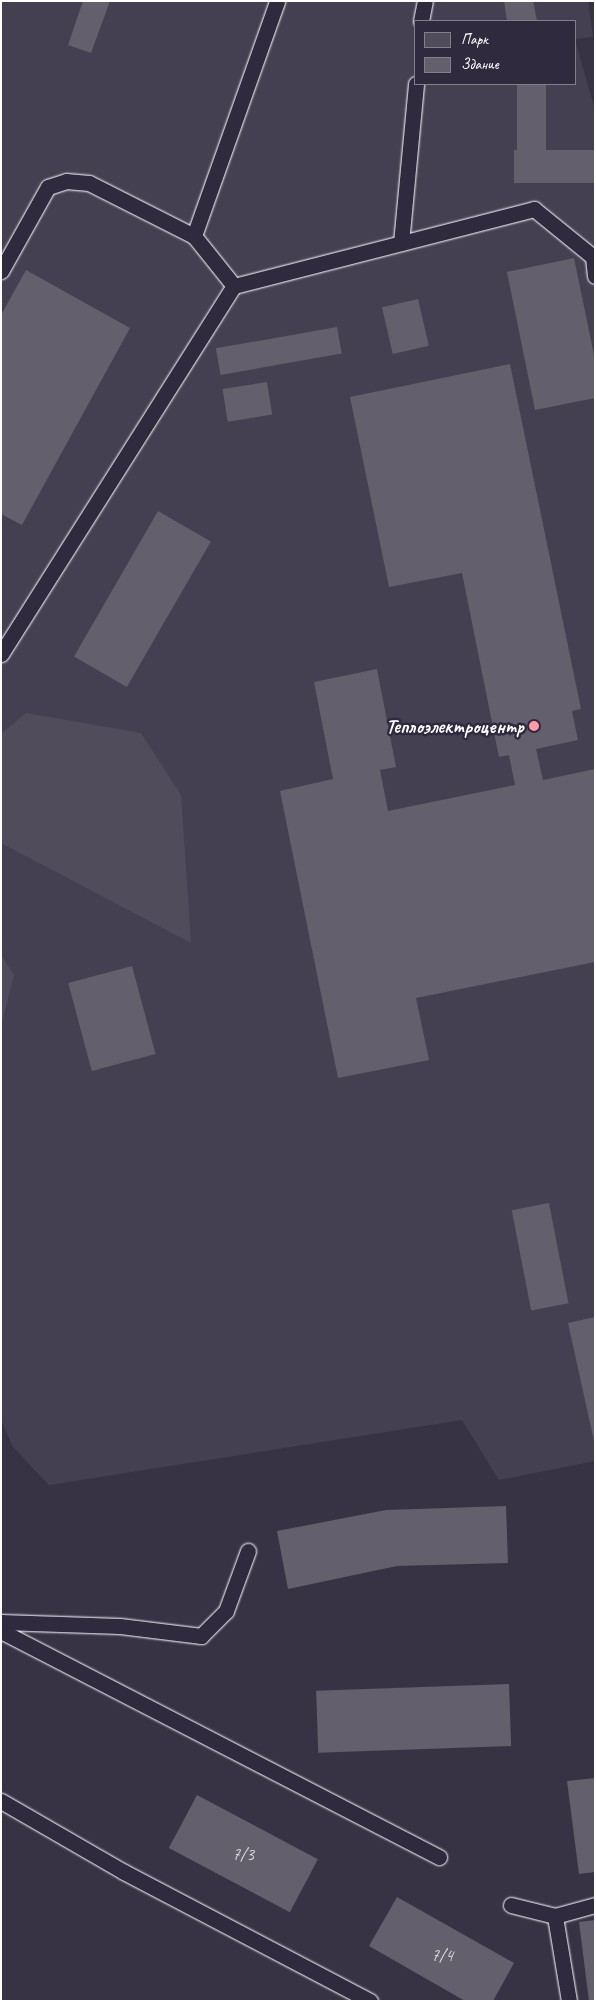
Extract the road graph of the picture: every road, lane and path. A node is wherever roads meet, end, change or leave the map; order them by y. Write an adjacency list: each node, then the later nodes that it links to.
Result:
1 (277, 1): 5 (lane)
2 (425, 1): 3 (lane)
3 (421, 20)
4 (416, 85): 6 (lane)
5 (194, 236): 7 (lane); 9 (lane)
6 (401, 243): 8 (lane); 9 (lane)
7 (1, 271)
8 (595, 276)
9 (234, 286): 10 (lane)
10 (1, 654)
11 (248, 1551): 12 (lane)
12 (1, 1622)
13 (1, 1631): 15 (lane)
14 (1, 1801): 19 (lane)
15 (440, 1857)
16 (511, 1905): 18 (lane)
17 (595, 1906): 18 (lane)
18 (555, 1916): 20 (lane)
19 (370, 2001)
20 (569, 2001)

